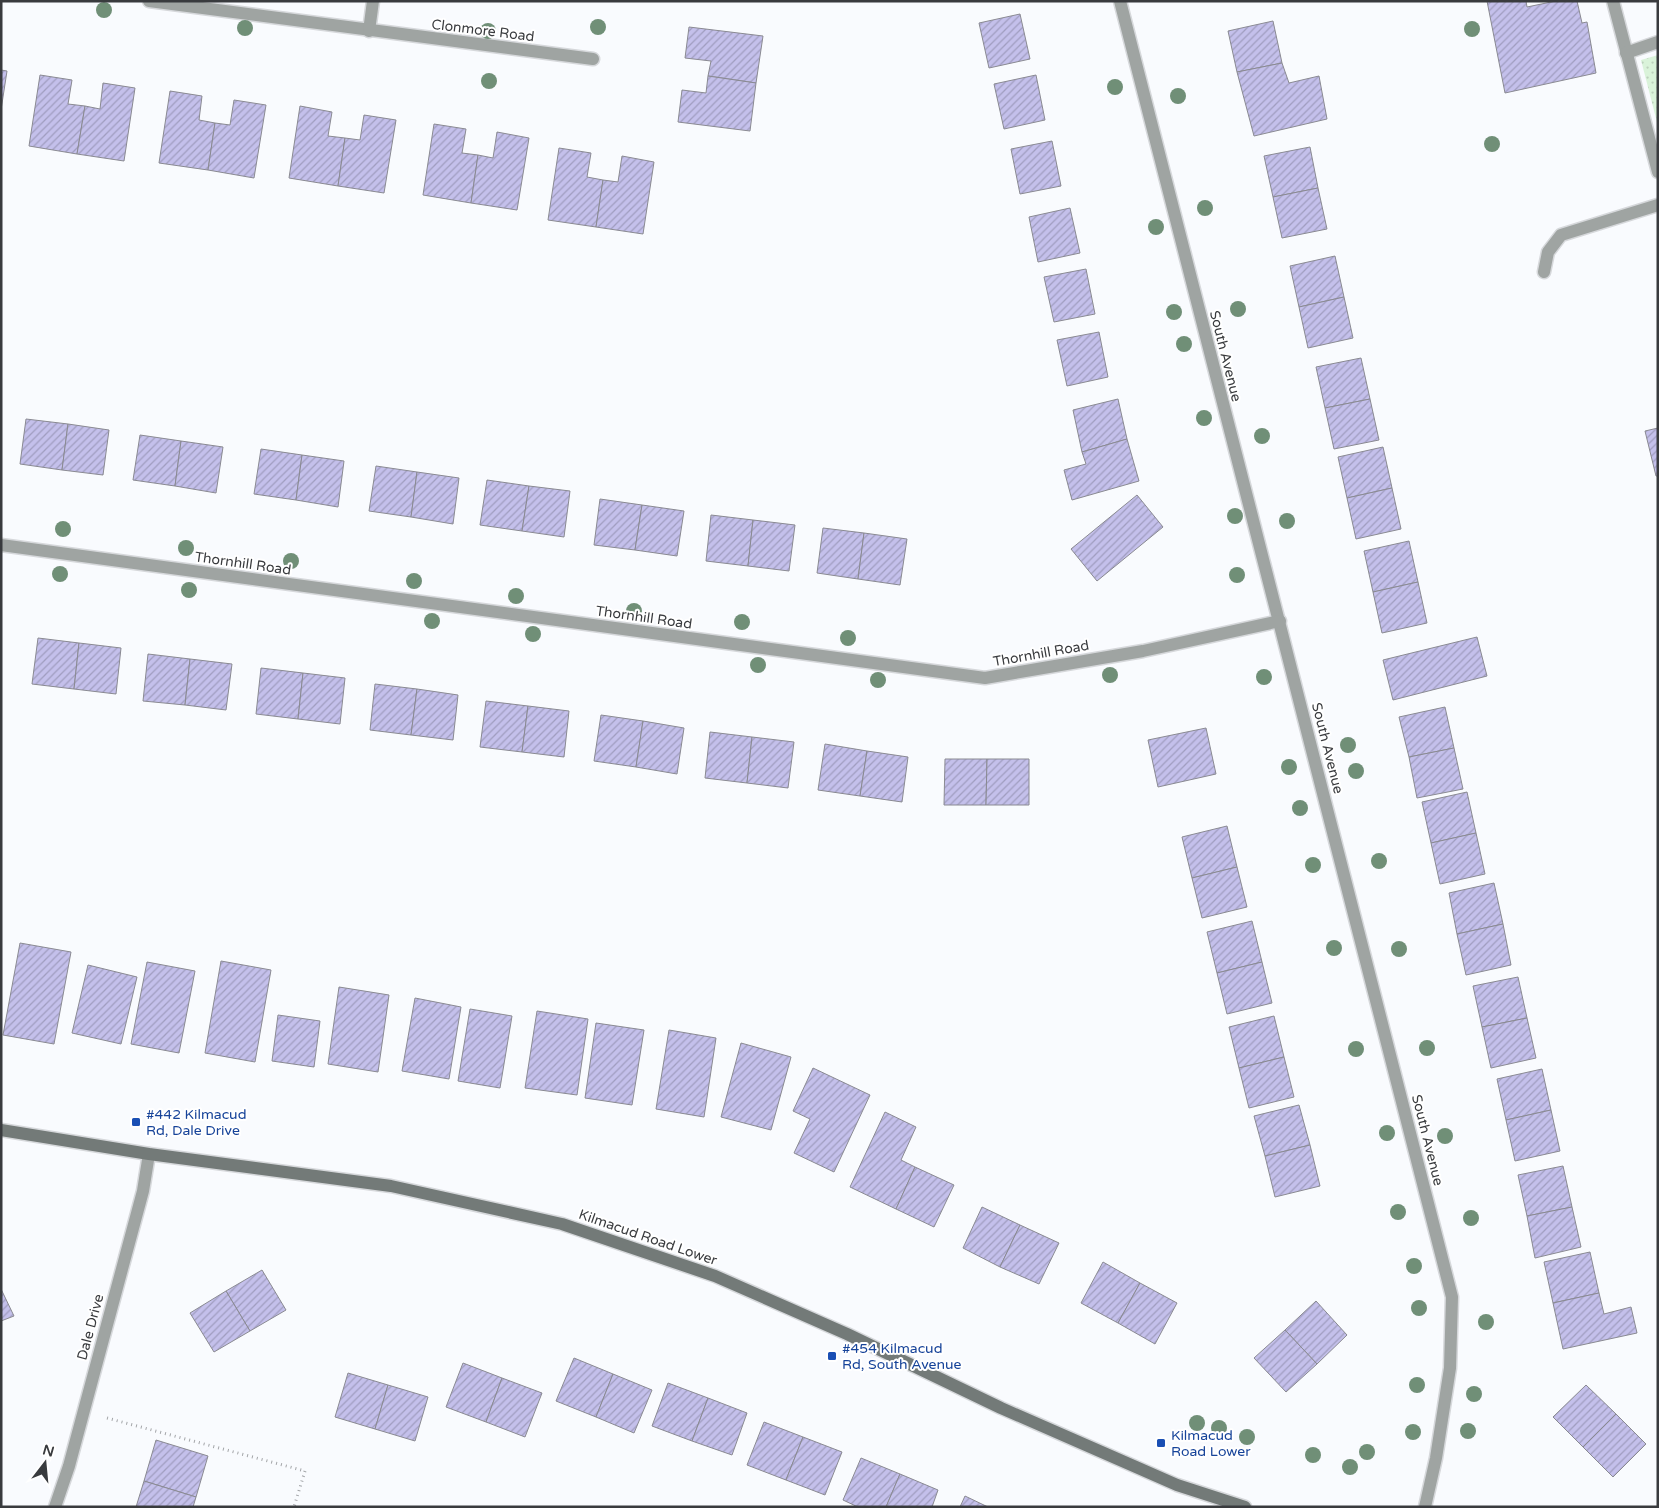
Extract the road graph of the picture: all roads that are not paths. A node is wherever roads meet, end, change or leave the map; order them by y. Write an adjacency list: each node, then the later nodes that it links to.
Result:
1 (149, 1): 5 (street, Clonmore Road)
2 (373, 1): 5 (street)
3 (1120, 1): 13 (street, South Avenue)
4 (1613, 1): 7 (street)
5 (369, 31): 8 (street, Clonmore Road)
6 (1658, 42): 7 (street)
7 (1626, 52): 9 (street)
8 (593, 59)
9 (1658, 172)
10 (1658, 205): 11 (street)
11 (1544, 272)
12 (1, 545): 13 (street, Thornhill Road)
13 (1280, 621): 18 (street, South Avenue)
14 (1, 1130): 15 (main road, Kilmacud Road Lower)
15 (149, 1154): 16 (street, Dale Drive); 17 (main road, Kilmacud Road Lower)
16 (55, 1507)
17 (1245, 1507)
18 (1425, 1507)

